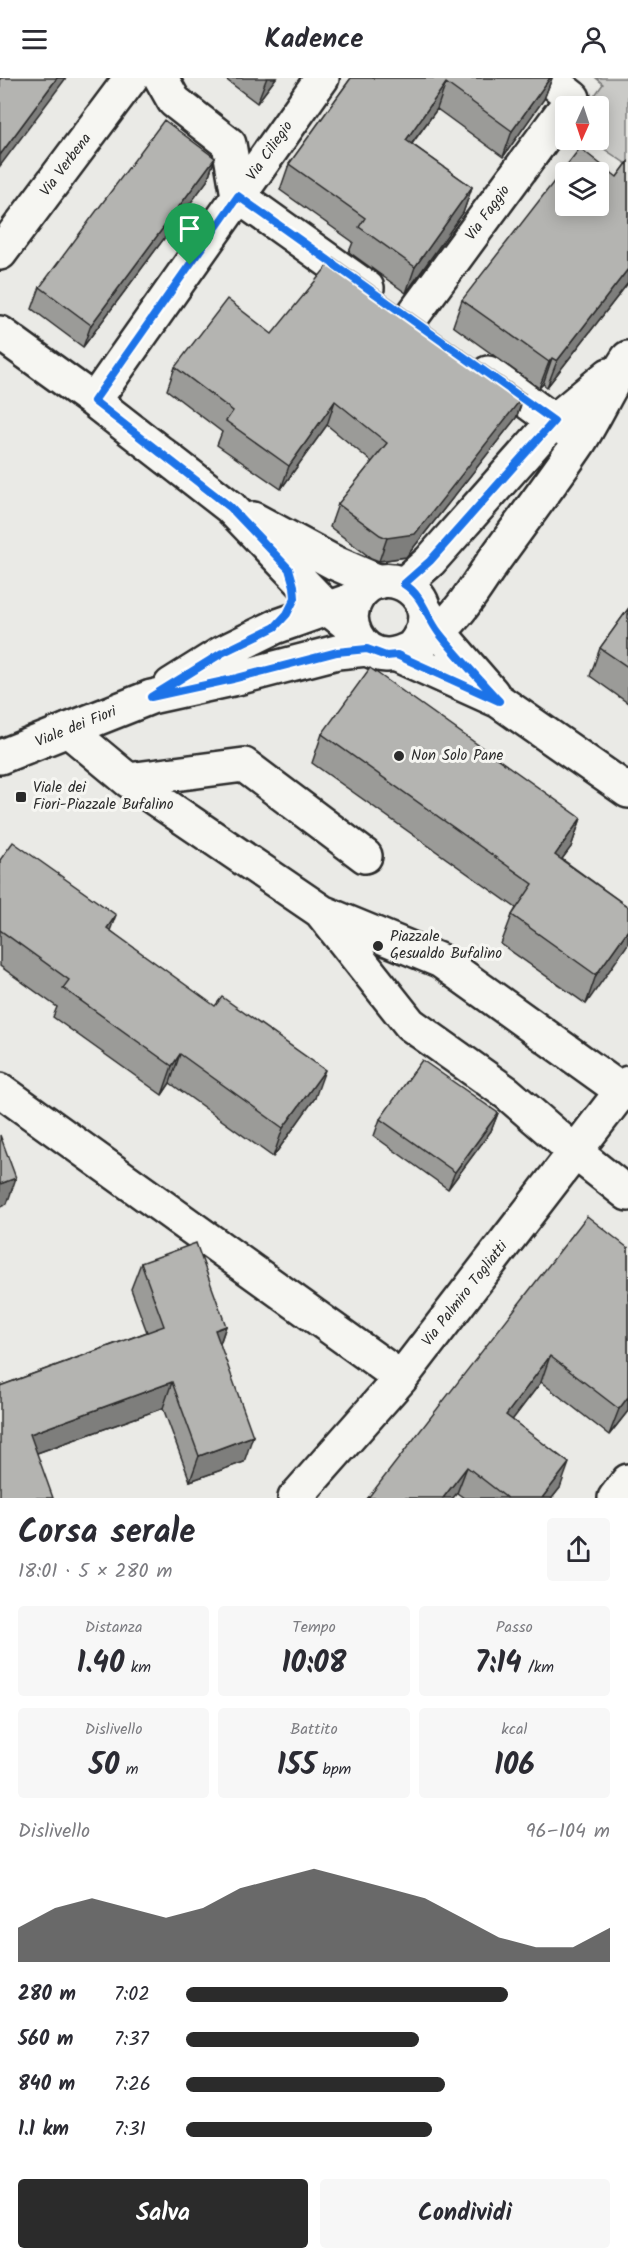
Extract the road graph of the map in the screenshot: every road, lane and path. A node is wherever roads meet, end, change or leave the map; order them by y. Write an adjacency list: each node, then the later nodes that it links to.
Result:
1 (131, 78): 6 (street, Via Verbena)
2 (161, 78): 5 (street)
3 (322, 78): 5 (street, Via Ciliegio)
4 (555, 109): 7 (street, Via Faggio)
5 (238, 196): 7 (street); 12 (street, Via Ciliegio)
6 (0, 253)
7 (411, 318): 9 (street)
8 (0, 333): 12 (street)
9 (438, 338)
10 (465, 357): 13 (street)
11 (627, 359): 13 (street); 14 (street)
12 (94, 401): 15 (street)
13 (554, 421): 14 (street); 17 (street)
14 (580, 440): 17 (street)
15 (230, 507): 16 (street); 17 (street)
16 (289, 569): 17 (street); 18 (street)
17 (386, 619): 18 (street); 19 (street); 20 (street); 20 (street)
18 (275, 627): 19 (street)
19 (151, 697): 21 (street, Viale dei Fiori)
20 (499, 701): 24 (street)
21 (69, 730): 22 (street, Viale dei Fiori); 23 (street)
22 (0, 757)
23 (128, 780): 25 (street); 26 (street)
24 (628, 791)
25 (365, 856)
26 (322, 912): 27 (street); 29 (street)
27 (625, 1087): 29 (street, Via Palmiro Togliatti)
28 (0, 1090): 31 (street)
29 (575, 1152): 30 (street); 31 (street, Via Palmiro Togliatti)
30 (628, 1194)
31 (401, 1378): 33 (street, Via Palmiro Togliatti)
32 (628, 1481): 34 (street)
33 (295, 1498)
34 (615, 1498)

